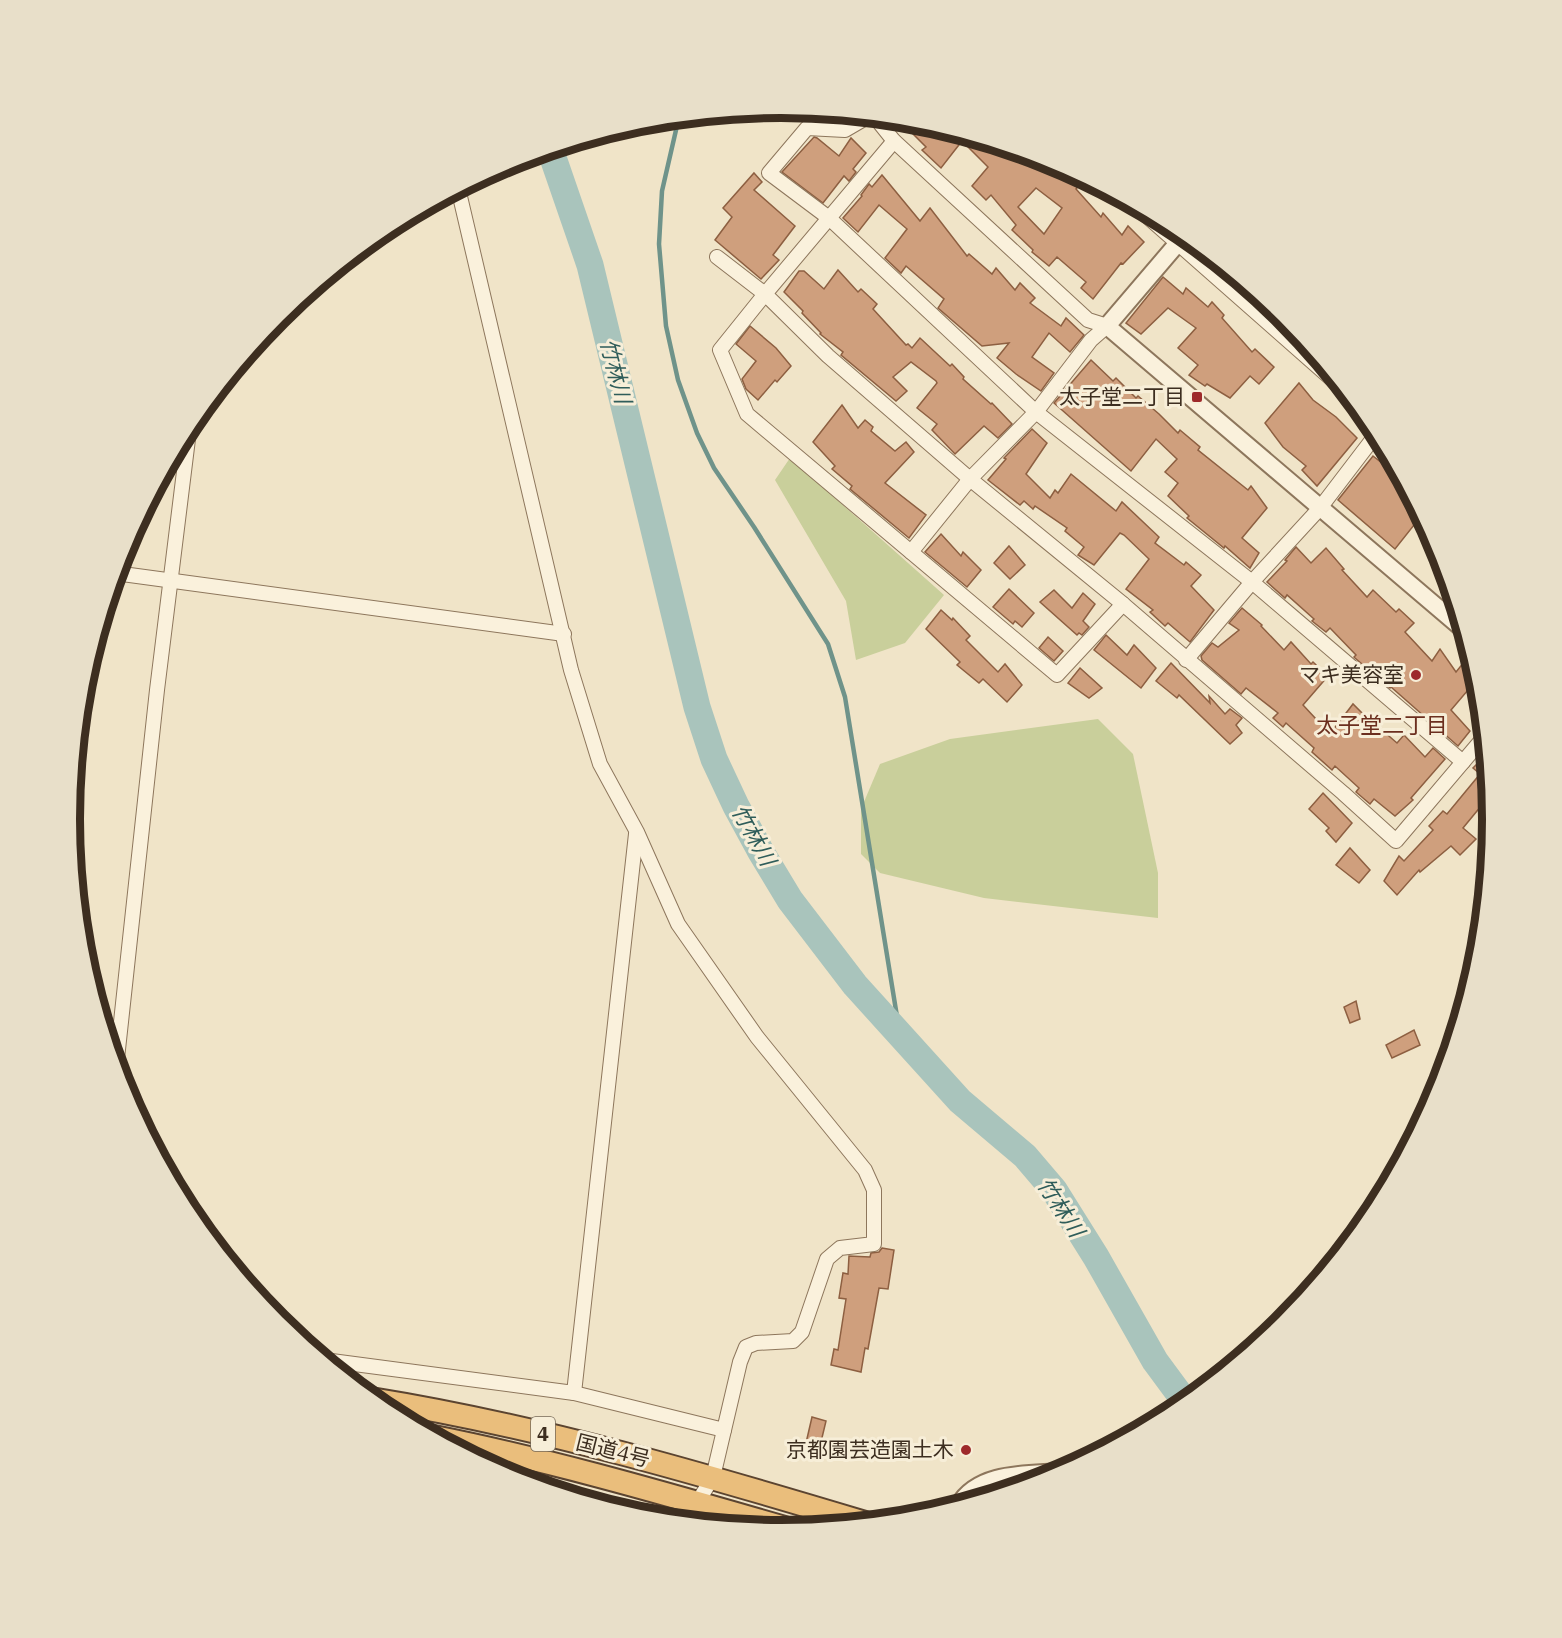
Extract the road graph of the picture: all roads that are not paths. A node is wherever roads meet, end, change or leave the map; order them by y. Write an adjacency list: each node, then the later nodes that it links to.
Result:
1 (858, 122): 5 (street)
2 (881, 125): 3 (street)
3 (894, 141): 5 (street); 10 (street)
4 (460, 196): 23 (street)
5 (829, 218): 9 (street); 12 (street)
6 (1178, 241): 10 (street)
7 (1200, 256): 11 (street)
8 (717, 257): 9 (street)
9 (765, 294): 15 (street); 17 (street)
10 (1107, 326): 12 (street); 16 (street)
11 (1309, 357)
12 (1036, 412): 15 (street); 20 (street)
13 (1371, 441): 16 (street)
14 (187, 446): 19 (street)
15 (970, 479): 17 (street); 21 (street)
16 (1320, 508): 20 (street); 22 (street)
17 (911, 552): 21 (street)
18 (124, 575): 19 (street)
19 (170, 580): 23 (street); 28 (street)
20 (1252, 582): 24 (street); 26 (street)
21 (1123, 604): 24 (street)
22 (1454, 621)
23 (564, 634): 27 (street)
24 (1186, 660): 26 (street)
25 (1478, 744): 26 (street)
26 (1462, 762)
27 (636, 832): 30 (street); 32 (street)
28 (118, 1047)
29 (337, 1362): 30 (street)
30 (574, 1394): 32 (street)
31 (393, 1403): 35 (highway, 国道4号 / 4)
32 (724, 1430): 35 (street)
33 (459, 1442): 37 (highway, 国道4号 / 4)
34 (1025, 1476): 36 (street)
35 (713, 1477): 37 (street); 38 (highway, 4)
36 (967, 1496)
37 (698, 1513): 39 (highway, 4)
38 (845, 1517)
39 (725, 1518)

